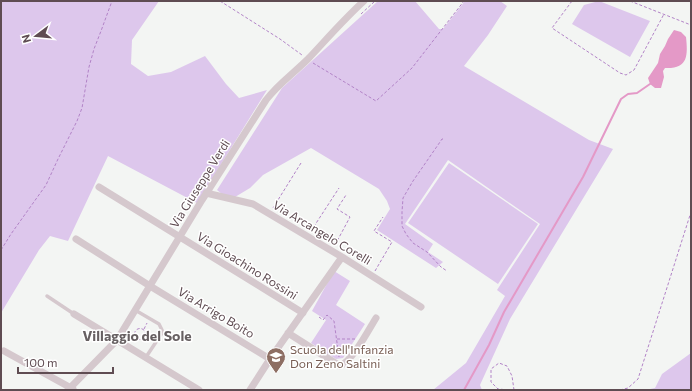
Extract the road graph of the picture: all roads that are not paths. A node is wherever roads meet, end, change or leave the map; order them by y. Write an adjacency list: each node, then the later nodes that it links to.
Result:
1 (364, 1): 3 (street, Via Giuseppe Verdi)
2 (99, 187): 4 (street, Via Gioachino Rossini)
3 (206, 193): 4 (street, Via Giuseppe Verdi); 6 (street, Via Arcangelo Corelli)
4 (180, 238): 7 (street, Via Giuseppe Verdi); 11 (street, Via Gioachino Rossini)
5 (76, 239): 7 (street, Via Arrigo Boito)
6 (342, 257): 9 (street, Via Arcangelo Corelli); 11 (street)
7 (150, 286): 10 (street, Via Giuseppe Verdi); 18 (street, Via Arrigo Boito)
8 (47, 296): 12 (lane)
9 (420, 307)
10 (135, 310): 15 (street, Via Giuseppe Verdi); 17 (lane)
11 (303, 313): 14 (street)
12 (74, 314): 15 (street)
13 (376, 318): 14 (street)
14 (288, 333): 18 (street)
15 (117, 340): 17 (street); 19 (street, Via Giuseppe Verdi)
16 (4, 351): 19 (street)
17 (146, 357): 20 (street)
18 (270, 359): 21 (street)
19 (71, 389)
20 (198, 390)
21 (250, 390)

